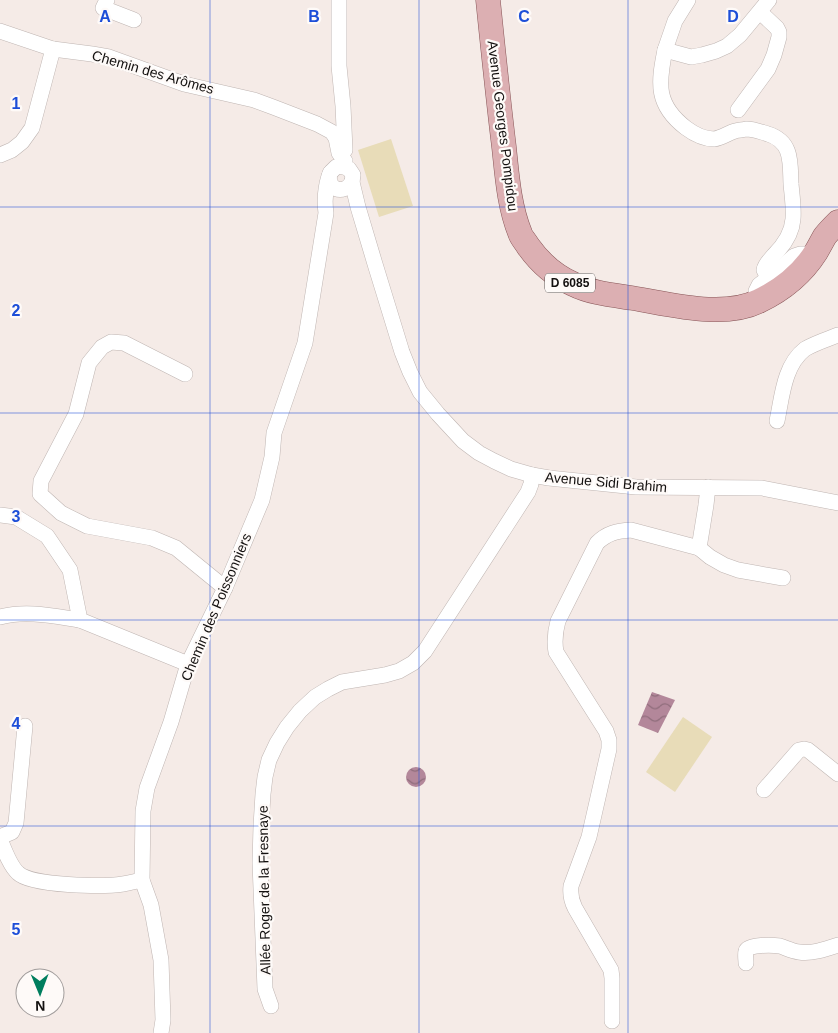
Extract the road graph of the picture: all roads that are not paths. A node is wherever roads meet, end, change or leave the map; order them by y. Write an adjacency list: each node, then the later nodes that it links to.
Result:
1 (107, 0): 7 (street)
2 (339, 0): 11 (street)
3 (488, 0): 22 (main road, Avenue Georges Pompidou / D 6085)
4 (688, 0): 10 (street)
5 (770, 0): 6 (street)
6 (760, 12): 10 (street); 12 (street)
7 (134, 20)
8 (0, 31): 9 (street, Chemin des Arômes)
9 (53, 49): 13 (street, Chemin des Arômes); 14 (street)
10 (665, 50): 21 (street)
11 (339, 66): 13 (street); 15 (street)
12 (738, 110)
13 (332, 132): 15 (street); 16 (street)
14 (0, 155)
15 (345, 164): 16 (street); 17 (street)
16 (330, 174): 17 (street); 18 (street, Chemin des Poissonniers)
17 (345, 187): 18 (street, Chemin des Poissonniers); 26 (street, Avenue Sidi Brahim)
18 (326, 213): 32 (street, Chemin des Poissonniers)
19 (838, 222): 20 (main road, Avenue Georges Pompidou / D 6085)
20 (815, 254): 21 (street); 22 (main road, Avenue Georges Pompidou / D 6085)
21 (768, 278): 22 (street)
22 (757, 302)
23 (838, 335): 25 (street)
24 (186, 374): 32 (street)
25 (778, 421)
26 (532, 475): 27 (street, Avenue Sidi Brahim); 43 (street, Allée Roger de la Fresnaye)
27 (708, 487): 28 (street, Avenue Sidi Brahim); 30 (street)
28 (838, 503)
29 (0, 515): 34 (street)
30 (699, 548): 31 (street); 44 (street)
31 (783, 578)
32 (225, 588): 35 (street, Chemin des Poissonniers)
33 (0, 618): 34 (street)
34 (80, 620): 35 (street)
35 (188, 664): 40 (street, Chemin des Poissonniers)
36 (25, 726): 39 (street)
37 (838, 774): 38 (street)
38 (764, 790)
39 (0, 838): 40 (street)
40 (142, 880): 45 (street, Chemin des Poissonniers)
41 (838, 945): 42 (street)
42 (746, 963)
43 (271, 1006)
44 (612, 1021)
45 (161, 1033)

